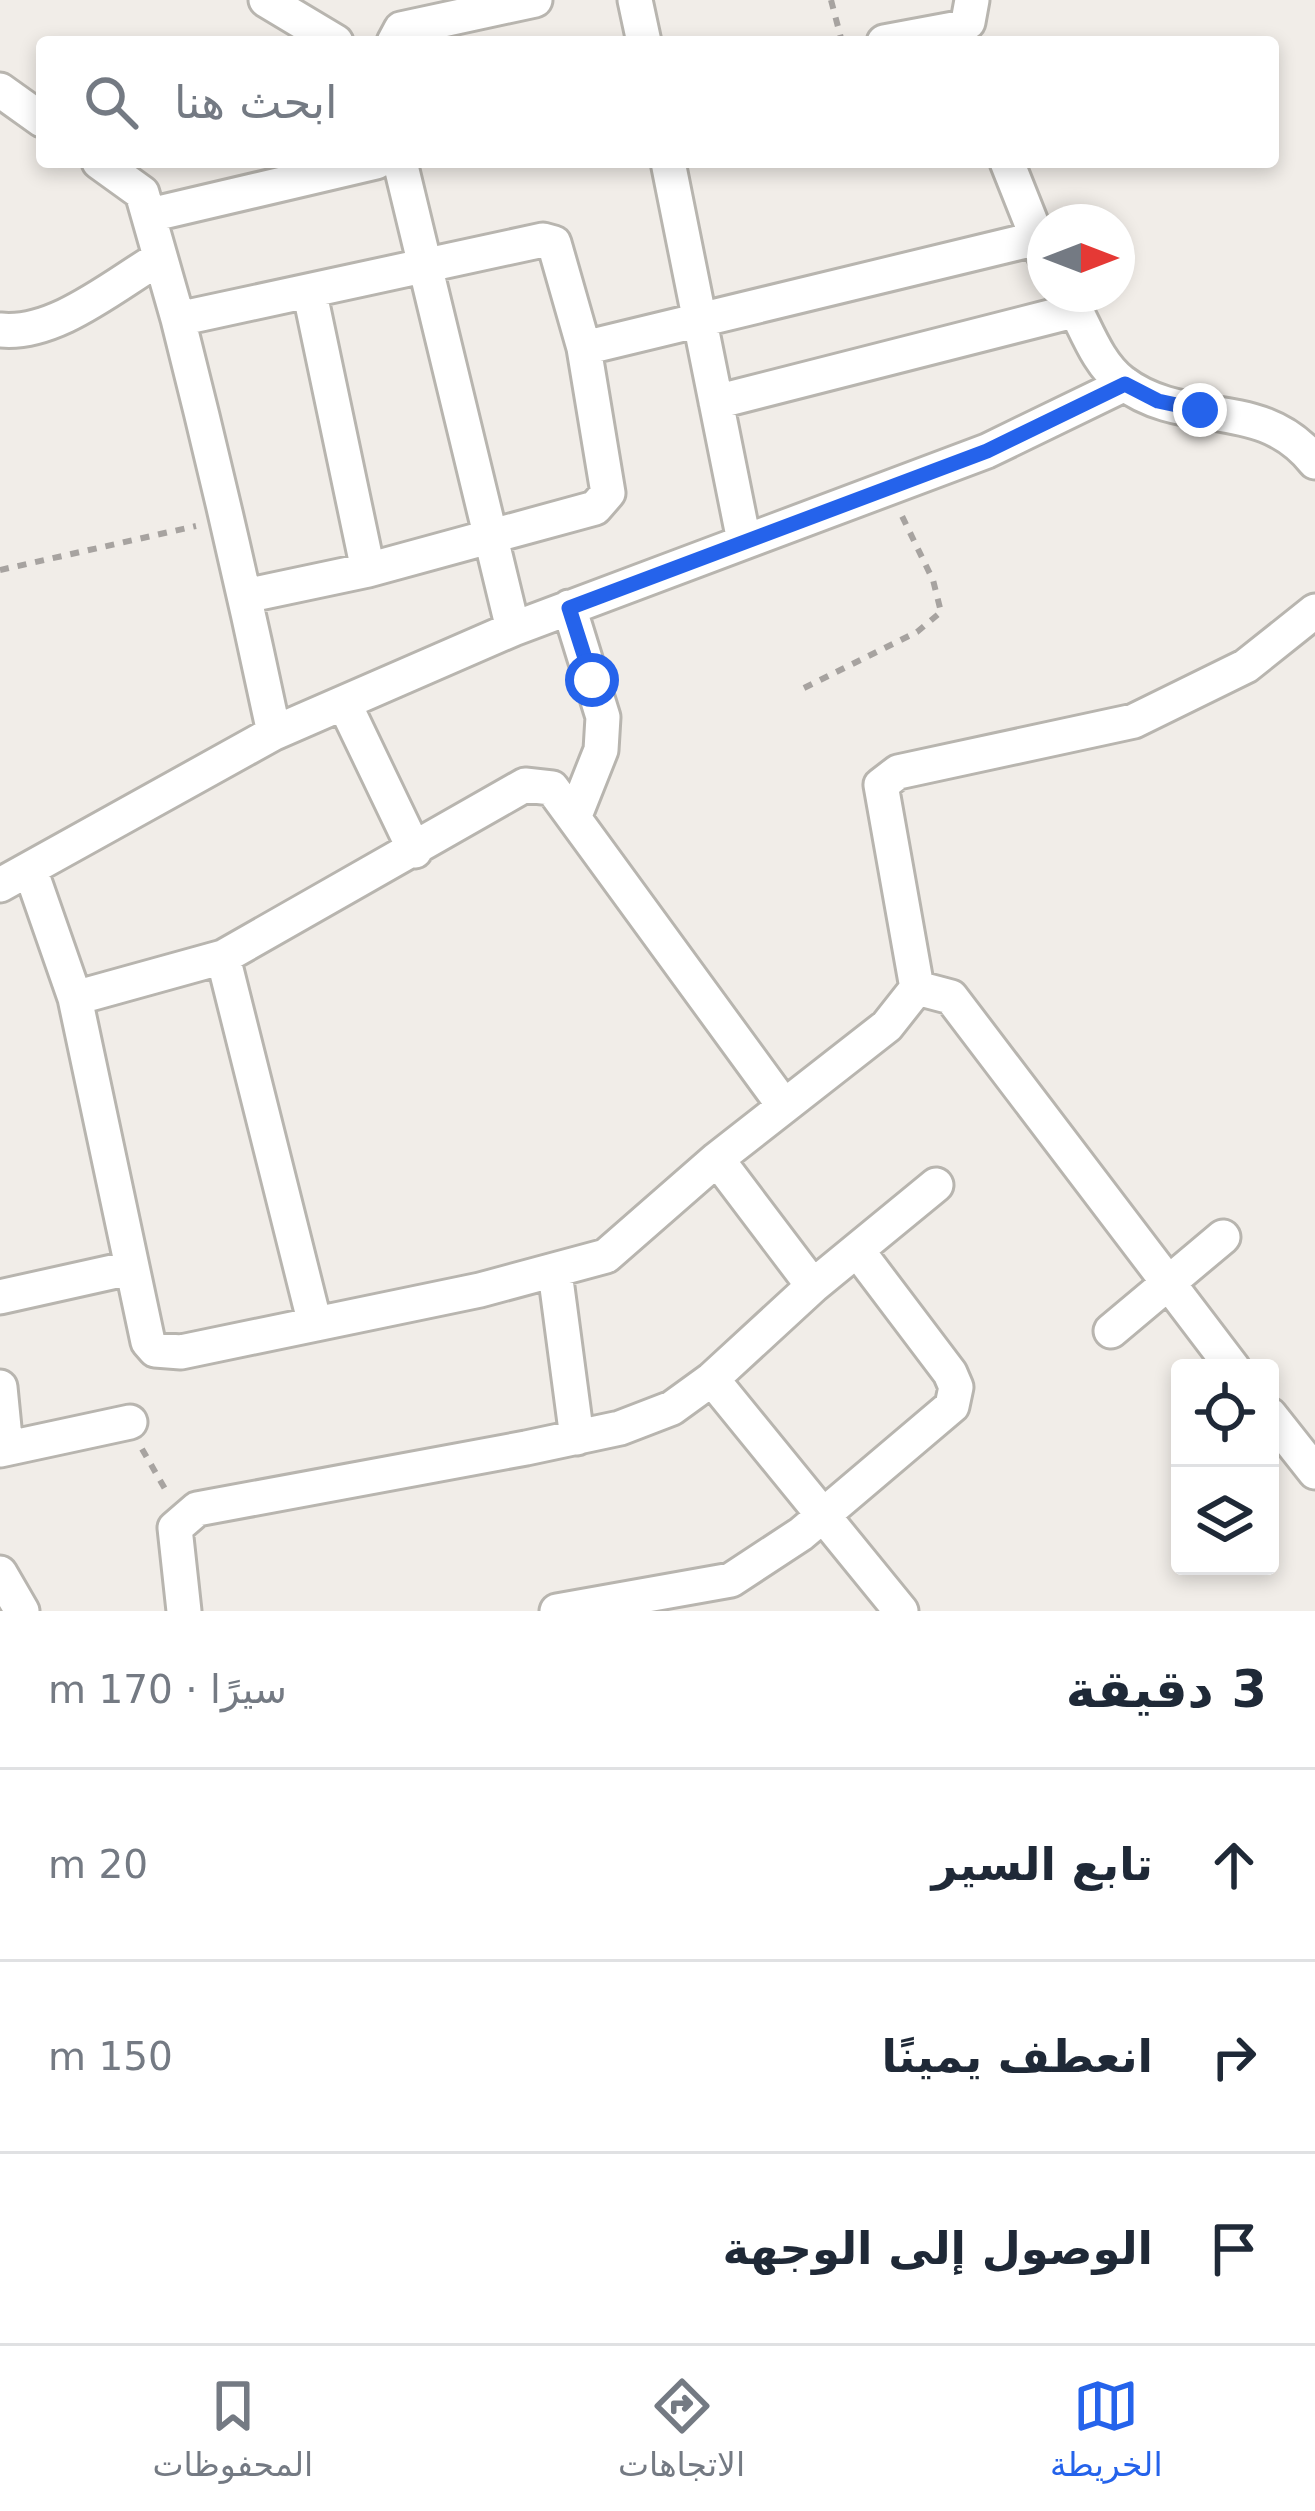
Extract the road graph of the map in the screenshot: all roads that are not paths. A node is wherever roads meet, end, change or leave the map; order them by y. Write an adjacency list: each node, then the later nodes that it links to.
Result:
1 (266, 0): 6 (street)
2 (535, 0): 5 (street)
3 (635, 0): 7 (street)
4 (965, 23): 8 (street)
5 (396, 24)
6 (326, 36)
7 (643, 36)
8 (910, 36)
9 (0, 90): 10 (street)
10 (36, 116)
11 (107, 168): 17 (street)
12 (350, 168): 17 (street)
13 (401, 168): 20 (street)
14 (669, 168): 25 (street)
15 (1009, 168): 16 (street)
16 (1027, 214)
17 (150, 215): 19 (street)
18 (1027, 251): 25 (street)
19 (160, 258): 24 (street); 26 (street)
20 (425, 266): 21 (street); 27 (street); 31 (street)
21 (310, 294): 24 (street); 33 (street)
22 (1036, 312): 29 (street)
23 (1077, 312): 28 (street)
24 (178, 319): 34 (street)
25 (700, 320): 27 (street); 29 (street)
26 (0, 330)
27 (584, 347): 31 (street)
28 (1125, 384): 30 (street); 32 (street)
29 (716, 402): 32 (street)
30 (1315, 462)
31 (491, 539): 33 (street); 37 (street)
32 (744, 541): 35 (street)
33 (368, 570): 34 (street)
34 (245, 596): 39 (street)
35 (569, 608): 37 (street); 40 (street)
36 (1315, 610): 44 (street)
37 (513, 629): 38 (street)
38 (345, 705): 39 (street); 41 (street)
39 (274, 734): 42 (street)
40 (574, 818): 41 (street); 46 (street)
41 (415, 851): 43 (street)
42 (15, 877): 45 (street)
43 (223, 957): 45 (street); 56 (street)
44 (917, 988): 46 (street); 53 (street)
45 (75, 998): 51 (street)
46 (784, 1106): 47 (street)
47 (717, 1159): 52 (street); 54 (street)
48 (937, 1185): 50 (street)
49 (1223, 1237): 53 (street)
50 (856, 1250): 54 (street); 66 (street)
51 (130, 1268): 55 (street); 56 (street)
52 (555, 1271): 56 (street); 63 (street)
53 (1167, 1283): 57 (street); 58 (street)
54 (813, 1286): 59 (street)
55 (0, 1297)
56 (315, 1324)
57 (1111, 1331)
58 (1227, 1359)
59 (712, 1379): 63 (street); 66 (street)
60 (0, 1387): 64 (street)
61 (130, 1422): 64 (street)
62 (1279, 1426): 65 (street)
63 (577, 1438): 69 (street)
64 (3, 1449)
65 (1315, 1472)
66 (822, 1513): 70 (street); 71 (street)
67 (0, 1573): 68 (street)
68 (22, 1611)
69 (184, 1611)
70 (557, 1611)
71 (901, 1611)

